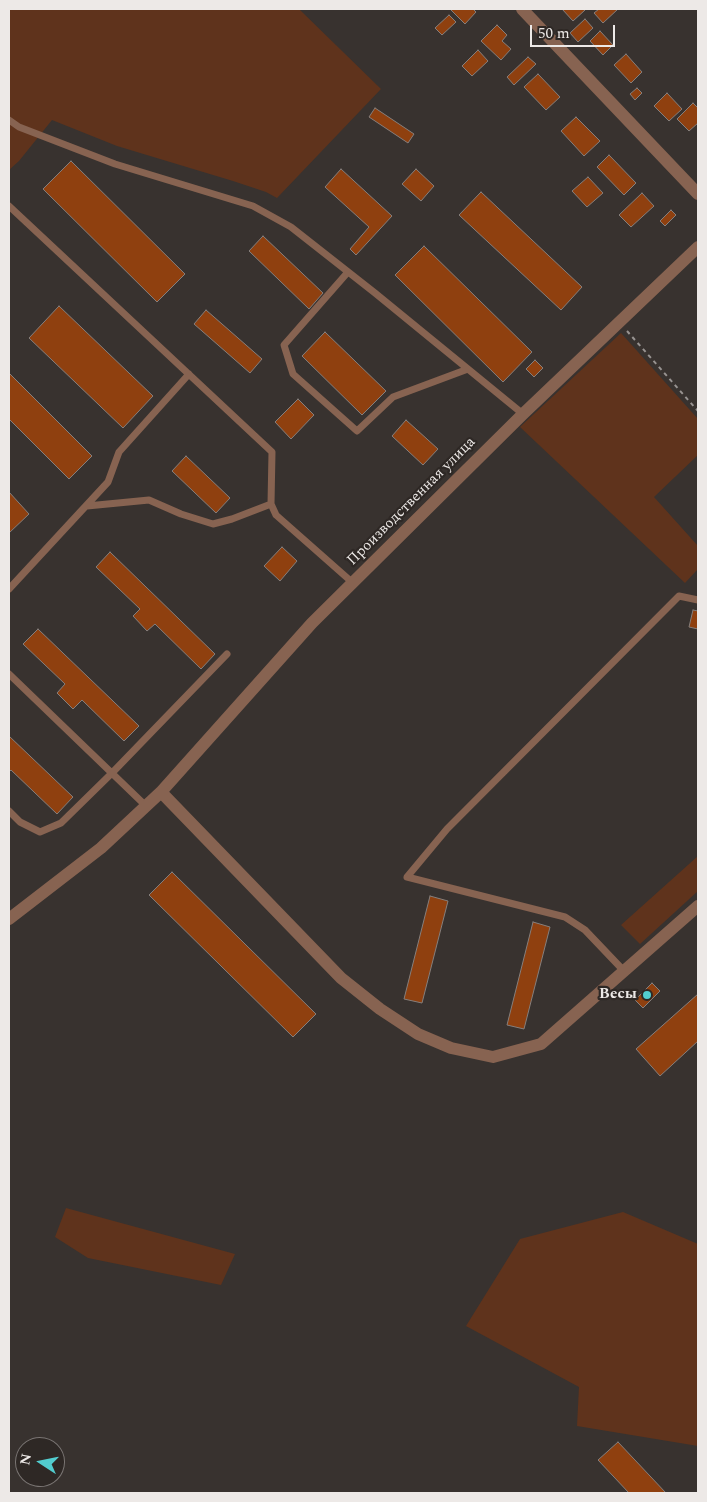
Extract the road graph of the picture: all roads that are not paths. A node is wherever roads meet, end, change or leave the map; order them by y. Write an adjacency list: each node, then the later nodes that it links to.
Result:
1 (522, 9): 3 (street)
2 (9, 120): 6 (lane)
3 (698, 194)
4 (9, 206): 8 (lane)
5 (698, 247): 9 (street, Производственная улица)
6 (348, 272): 7 (lane); 7 (lane)
7 (468, 369): 9 (lane)
8 (189, 374): 10 (lane); 11 (lane)
9 (523, 414): 12 (street, Производственная улица)
10 (271, 504): 11 (lane); 12 (lane)
11 (87, 506): 13 (lane)
12 (354, 584): 18 (street, Производственная улица)
13 (9, 588)
14 (698, 600): 23 (lane)
15 (227, 654): 17 (lane)
16 (9, 674): 17 (lane)
17 (112, 773): 19 (lane); 20 (lane)
18 (161, 792): 19 (street, Производственная улица); 23 (street)
19 (146, 806): 22 (street, Производственная улица)
20 (9, 810)
21 (698, 906): 23 (street)
22 (9, 919)
23 (624, 971)

